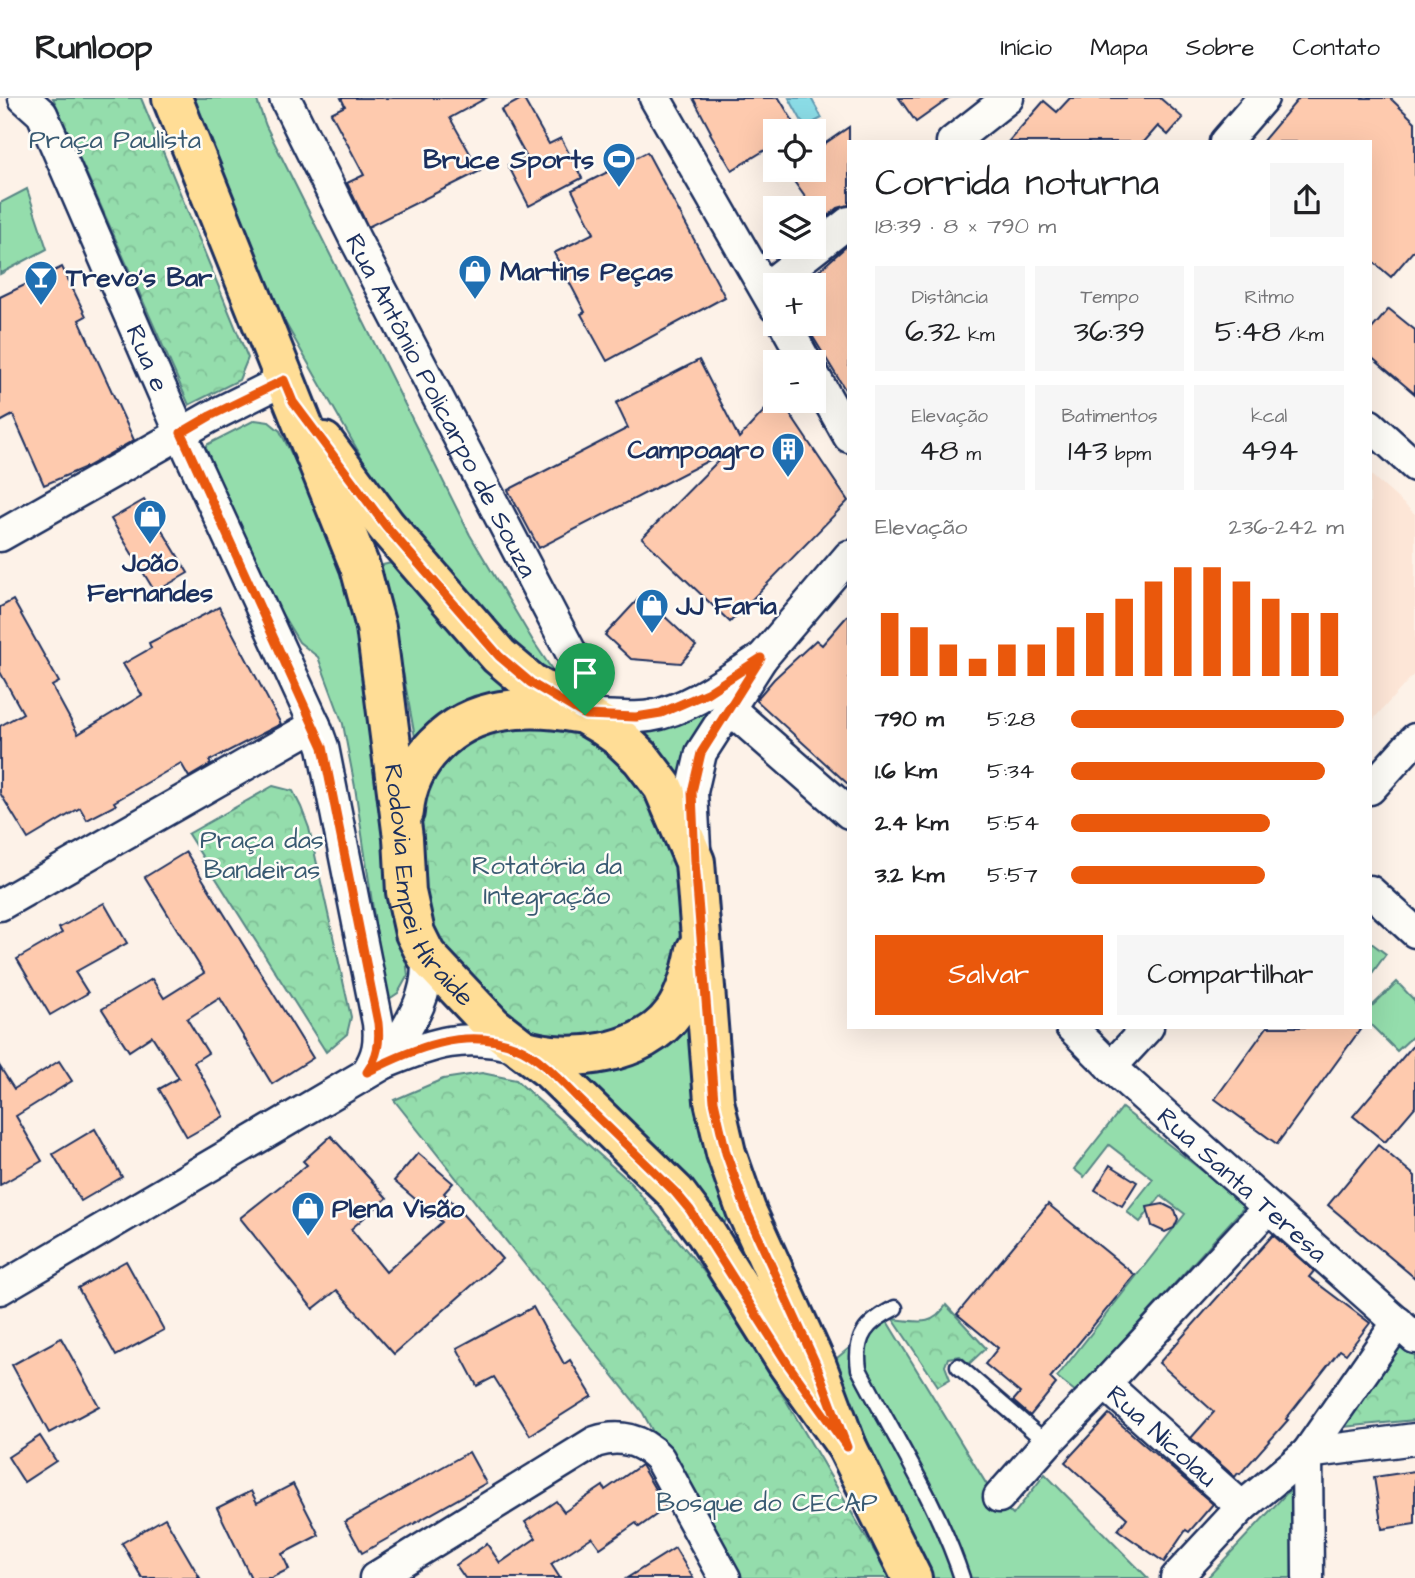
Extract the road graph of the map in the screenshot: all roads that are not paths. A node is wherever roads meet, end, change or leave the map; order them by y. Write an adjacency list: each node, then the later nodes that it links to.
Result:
1 (24, 98): 15 (street, Rua e)
2 (172, 98): 12 (main road, Rodovia Empei Hiraide)
3 (285, 98): 22 (street, Rua Antônio Policarpo de Souza)
4 (655, 98): 11 (street)
5 (1009, 98): 7 (street)
6 (1263, 98): 8 (street)
7 (955, 140)
8 (1227, 140)
9 (847, 224): 10 (street)
10 (796, 273)
11 (763, 286)
12 (289, 391): 15 (street); 22 (main road, Rodovia Empei Hiraide); 27 (main road, Rodovia Empei Hiraide)
13 (826, 396): 16 (street)
14 (1372, 427): 17 (street)
15 (181, 433): 18 (street); 23 (street, Rua e)
16 (847, 433)
17 (1415, 466)
18 (0, 536)
19 (847, 558): 20 (street)
20 (761, 658): 21 (street); 22 (street)
21 (729, 708): 26 (street); 28 (street)
22 (585, 715): 27 (main road); 28 (main road, Rodovia Empei Hiraide)
23 (315, 725): 30 (street); 37 (street, Rua e)
24 (1415, 739): 25 (street)
25 (1372, 787)
26 (847, 811)
27 (403, 838): 33 (main road, Rodovia Empei Hiraide)
28 (695, 862): 31 (main road, Rodovia Empei Hiraide)
29 (1372, 893): 32 (street)
30 (0, 905)
31 (700, 905): 36 (main road); 47 (main road, Rodovia Empei Hiraide)
32 (1415, 932)
33 (426, 955): 36 (main road, Rodovia Empei Hiraide); 37 (street)
34 (1073, 1029): 38 (street, Rua Santa Teresa)
35 (1146, 1029): 38 (street)
36 (518, 1047): 37 (street); 47 (main road, Rodovia Empei Hiraide)
37 (376, 1067): 40 (street)
38 (1111, 1067): 39 (street, Rua Santa Teresa)
39 (1268, 1208): 42 (street, Rua Santa Teresa); 44 (street, Rua Nicolau)
40 (0, 1289)
41 (895, 1308): 54 (lane)
42 (1406, 1330): 48 (street, Rua Nicolau)
43 (958, 1366): 46 (lane)
44 (1105, 1384): 46 (street); 50 (street, Rua Nicolau)
45 (1415, 1439): 48 (street)
46 (1047, 1443): 49 (street)
47 (847, 1447): 53 (main road, Rodovia Empei Hiraide)
48 (1307, 1453): 50 (street, Rua Nicolau); 56 (street)
49 (999, 1497)
50 (1242, 1507): 55 (street)
51 (375, 1578): 52 (street)
52 (725, 1578)
53 (912, 1578)
54 (962, 1578)
55 (1176, 1578)
56 (1308, 1578)

